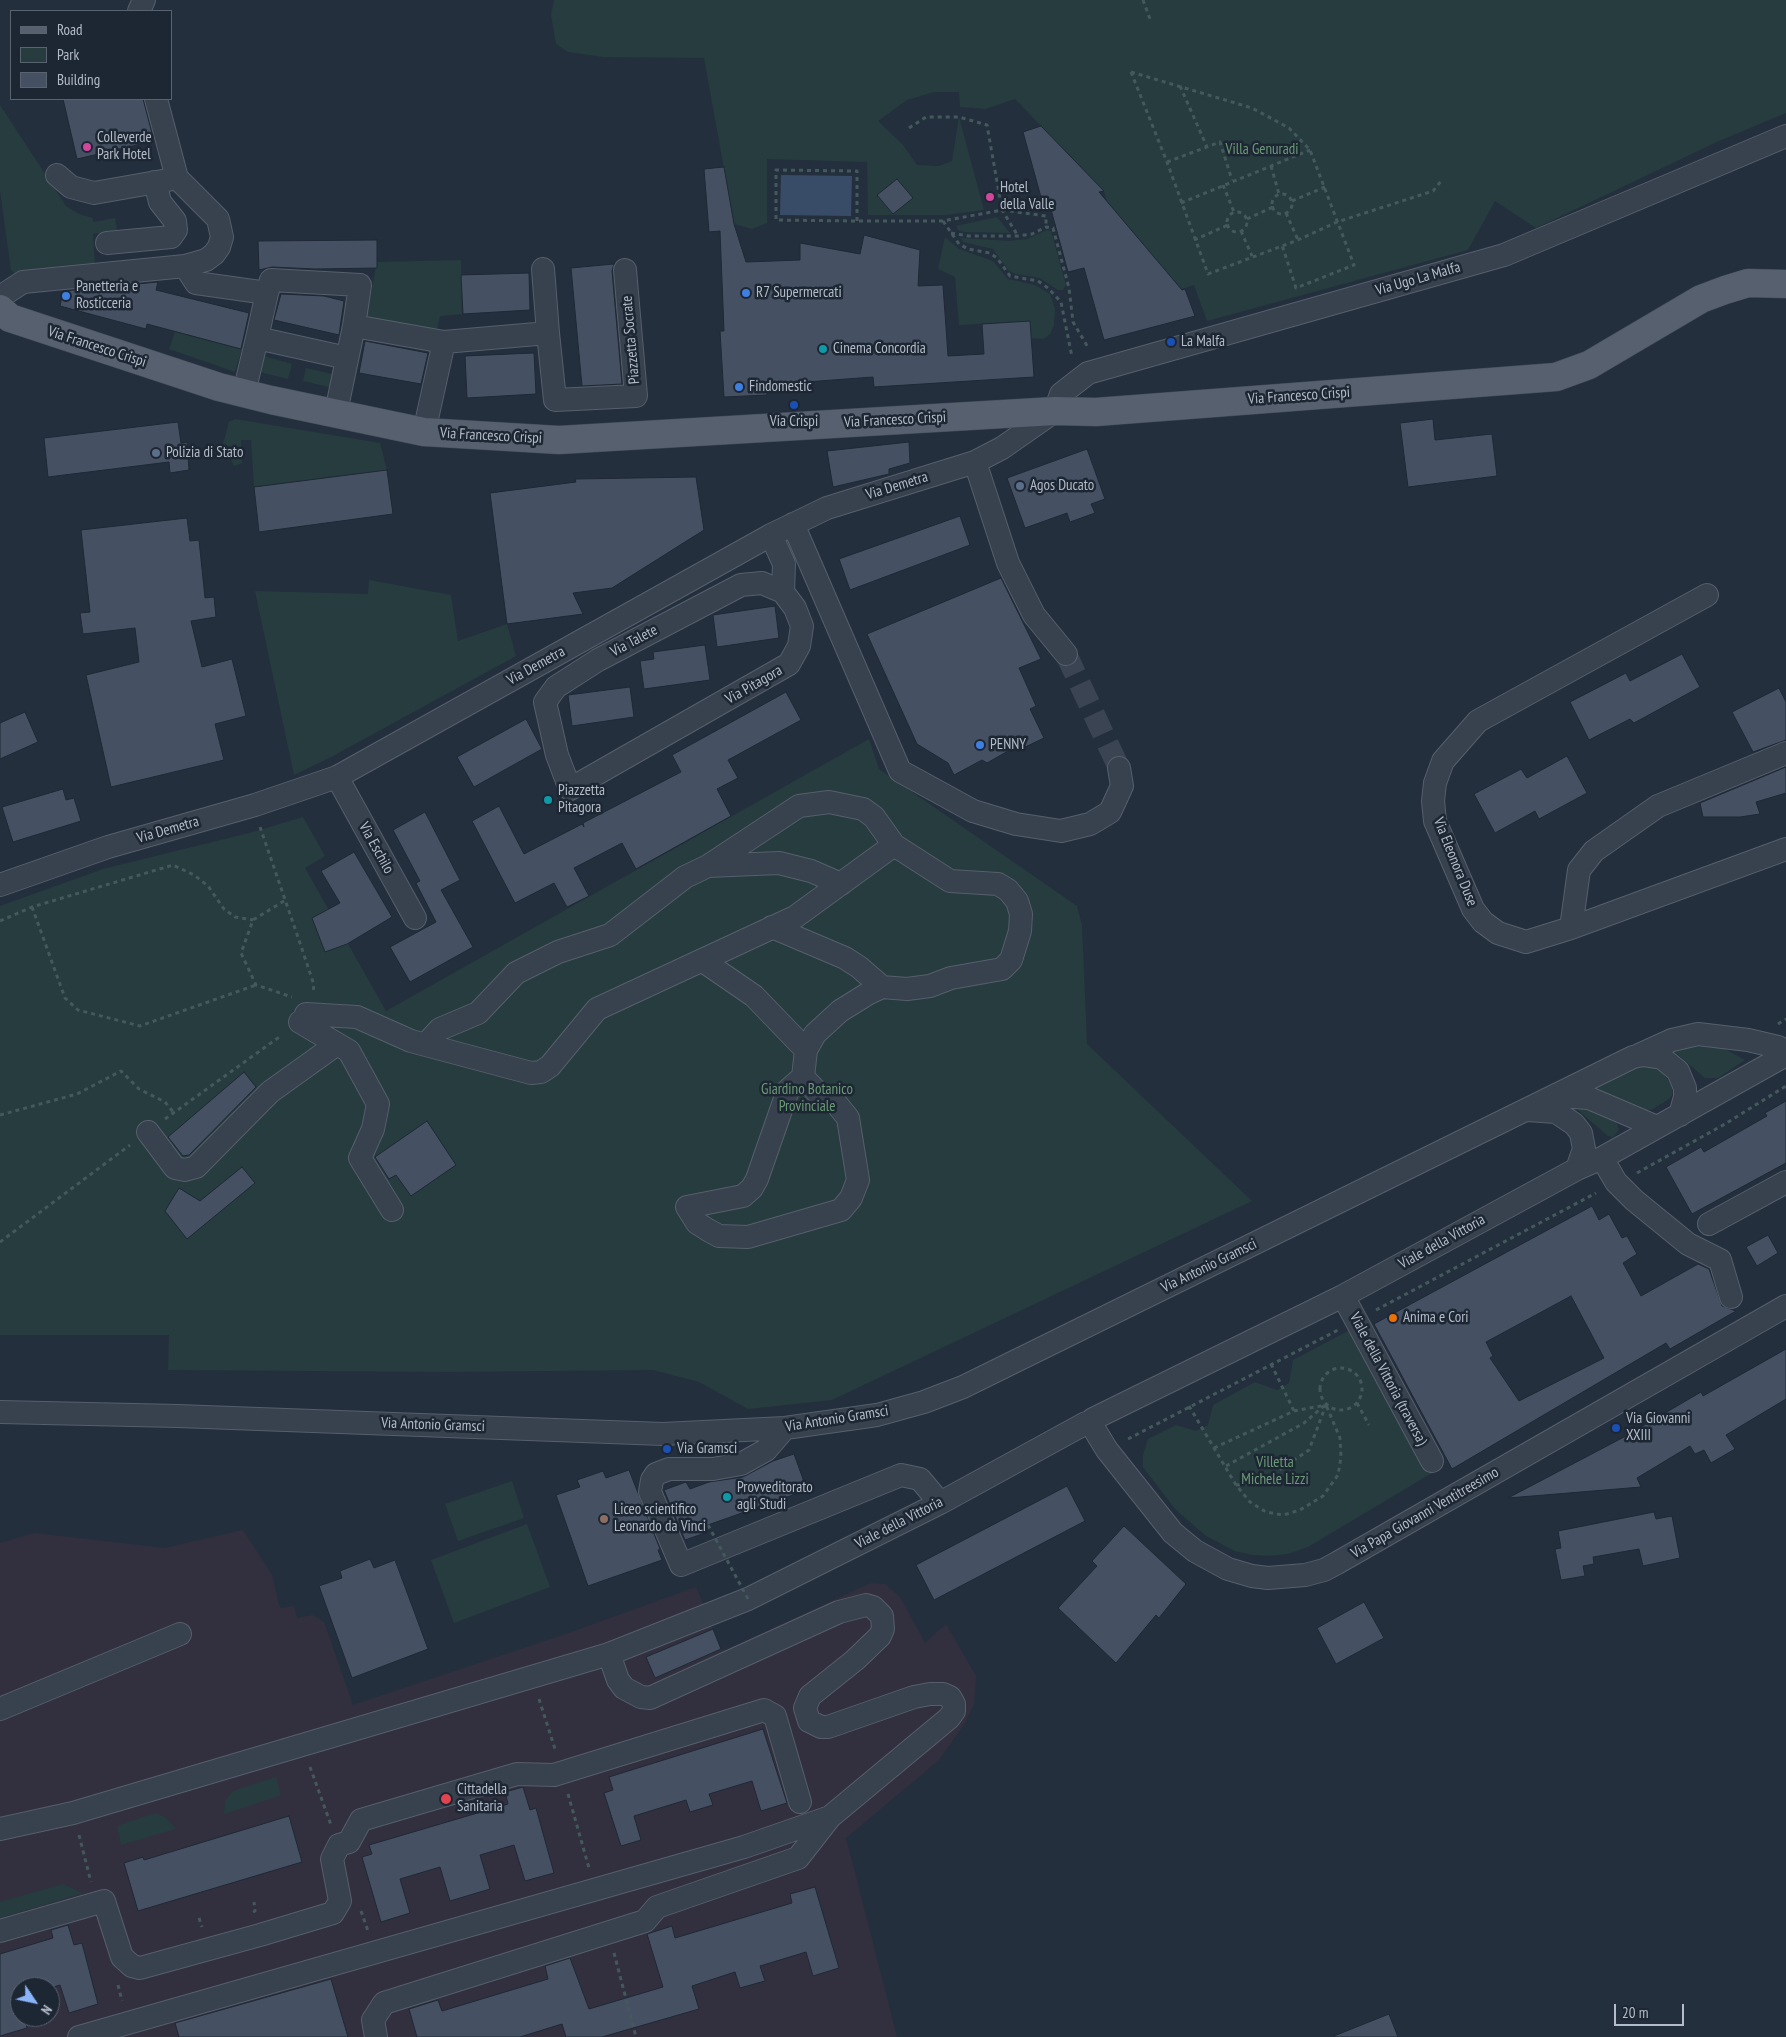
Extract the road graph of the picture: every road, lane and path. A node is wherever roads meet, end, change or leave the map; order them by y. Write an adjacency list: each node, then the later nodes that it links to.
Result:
1 (1143, 0): 2 (path)
2 (1150, 19)
3 (1180, 86): 7 (path); 8 (path); 9 (path)
4 (156, 100): 12 (street)
5 (909, 128): 21 (path)
6 (1786, 136): 54 (street, Via Ugo La Malfa)
7 (1207, 147): 9 (path); 13 (path)
8 (1310, 150): 10 (path); 16 (path)
9 (1167, 162): 19 (path)
10 (1271, 166): 13 (path); 17 (path)
11 (57, 175): 12 (street)
12 (166, 180): 35 (street); 38 (street)
13 (1232, 180): 15 (path)
14 (1441, 181): 27 (path)
15 (1223, 185): 19 (path); 22 (path)
16 (1325, 187): 18 (path); 27 (path)
17 (1279, 194): 18 (path); 20 (path)
18 (1292, 201): 23 (path)
19 (1181, 203): 33 (path)
20 (1273, 207): 23 (path); 24 (path)
21 (1002, 210): 26 (path); 29 (path); 32 (path)
22 (1234, 212): 24 (path); 28 (path)
23 (1286, 213): 34 (path)
24 (1247, 219): 30 (path)
25 (857, 221): 25 (path); 26 (path)
26 (943, 221): 31 (path)
27 (1337, 222): 34 (path); 36 (path)
28 (1228, 225): 30 (path); 33 (path)
29 (1046, 227): 32 (path); 44 (path)
30 (1241, 231): 37 (path)
31 (951, 233): 32 (path); 45 (path)
32 (1018, 236)
33 (1194, 240): 37 (path)
34 (1298, 240): 36 (path)
35 (107, 243)
36 (1282, 245): 37 (path)
37 (1252, 256)
38 (185, 266): 42 (street); 43 (street)
39 (542, 269): 47 (street)
40 (625, 270): 47 (street, Piazzetta Socrate)
41 (1786, 284): 54 (main road, Via Francesco Crispi)
42 (267, 294): 46 (street); 48 (street)
43 (2, 311): 53 (main road, Via Francesco Crispi)
44 (1074, 322): 45 (path); 50 (path)
45 (1066, 324): 51 (path)
46 (354, 326): 49 (street); 52 (street)
47 (548, 333): 49 (street)
48 (257, 338): 52 (street); 53 (street)
49 (444, 342): 56 (street)
50 (1090, 352)
51 (1072, 357)
52 (347, 358): 55 (street)
53 (244, 393): 55 (main road, Via Francesco Crispi)
54 (1055, 411): 56 (main road, Via Francesco Crispi); 57 (street, Via Demetra)
55 (336, 412): 56 (main road, Via Francesco Crispi)
56 (424, 432)
57 (975, 462): 58 (street, Via Demetra); 62 (street)
58 (793, 524): 59 (street, Via Demetra); 65 (street)
59 (771, 535): 60 (street); 66 (street, Via Demetra)
60 (783, 592): 64 (street, Via Talete); 64 (street, Via Pitagora)
61 (1707, 595): 79 (street, Via Eleonora Duse)
62 (1066, 654)
63 (1786, 753): 79 (street)
64 (557, 755)
65 (1120, 768)
66 (337, 777): 67 (street, Via Demetra); 75 (street, Via Eschilo)
67 (255, 805): 72 (street, Via Demetra); 73 (path)
68 (894, 844): 70 (street); 71 (street); 82 (street)
69 (1786, 849): 79 (street, Via Eleonora Duse)
70 (708, 866): 71 (street); 85 (street)
71 (840, 884): 78 (street)
72 (0, 885)
73 (284, 901): 76 (path); 83 (path)
74 (32, 907): 76 (path); 77 (path); 81 (path)
75 (415, 918)
76 (253, 920): 81 (path)
77 (0, 921)
78 (772, 928): 80 (street); 82 (street)
79 (1571, 928)
80 (703, 961): 85 (street); 86 (street)
81 (256, 985): 83 (path)
82 (882, 987): 86 (street)
83 (306, 1013): 84 (street); 85 (street); 94 (path)
84 (337, 1044): 98 (street); 103 (street)
85 (426, 1044)
86 (806, 1050): 90 (street)
87 (1786, 1051): 89 (street, Via Antonio Gramsci)
88 (1786, 1055): 96 (street, Viale della Vittoria)
89 (1633, 1058): 92 (street, Via Antonio Gramsci); 96 (street)
90 (803, 1076): 90 (street)
91 (1786, 1086): 101 (path)
92 (1554, 1096): 93 (street, Via Antonio Gramsci); 97 (street)
93 (1528, 1110): 100 (street); 118 (street, Via Antonio Gramsci)
94 (174, 1112): 95 (path); 98 (path)
95 (0, 1115)
96 (1680, 1115): 97 (street, Viale della Vittoria)
97 (1657, 1127): 99 (street, Viale della Vittoria)
98 (148, 1132): 105 (path)
99 (1602, 1158): 100 (street, Viale della Vittoria); 101 (street)
100 (1578, 1169): 106 (street, Viale della Vittoria)
101 (1616, 1182): 107 (street); 109 (path)
102 (1786, 1182): 104 (street)
103 (392, 1210)
104 (1709, 1224)
105 (0, 1242)
106 (1343, 1296): 109 (street, Viale della Vittoria (traversa)); 116 (street, Viale della Vittoria)
107 (1731, 1297)
108 (1786, 1306): 120 (street, Via Papa Giovanni Ventitreesimo)
109 (1356, 1321): 110 (path); 121 (street, Viale della Vittoria (traversa))
110 (1271, 1364): 113 (path); 114 (path)
111 (1357, 1403): 112 (path); 112 (path); 117 (path)
112 (1326, 1405): 114 (path); 122 (path); 123 (path); 123 (path)
113 (1189, 1406): 119 (path); 120 (path)
114 (1294, 1411): 119 (path)
115 (0, 1412): 118 (street, Via Antonio Gramsci)
116 (1090, 1422): 120 (street, Via Papa Giovanni Ventitreesimo); 124 (street, Viale della Vittoria)
117 (1369, 1425)
118 (785, 1428): 124 (street)
119 (1214, 1448): 122 (path)
120 (1107, 1450)
121 (1432, 1462)
122 (1226, 1466): 123 (path)
123 (1236, 1485)
124 (940, 1503): 126 (street, Viale della Vittoria)
125 (708, 1524): 126 (path, bridge)
126 (748, 1599): 128 (street, Viale della Vittoria)
127 (180, 1634): 130 (street)
128 (609, 1654): 129 (street, Viale della Vittoria); 135 (street)
129 (533, 1678): 131 (street, Viale della Vittoria); 132 (path)
130 (0, 1709)
131 (302, 1745): 134 (street, Viale della Vittoria); 137 (path)
132 (562, 1772): 133 (street); 137 (street); 139 (path)
133 (800, 1802)
134 (73, 1813): 136 (street, Viale della Vittoria); 138 (path)
135 (830, 1817): 139 (street); 145 (street)
136 (0, 1829)
137 (338, 1845): 141 (street)
138 (93, 1889)
139 (595, 1889): 142 (street)
140 (358, 1902): 142 (path)
141 (0, 1931)
142 (370, 1952): 144 (street)
143 (619, 1972): 146 (path)
144 (79, 2037)
145 (376, 2037)
146 (636, 2037)

